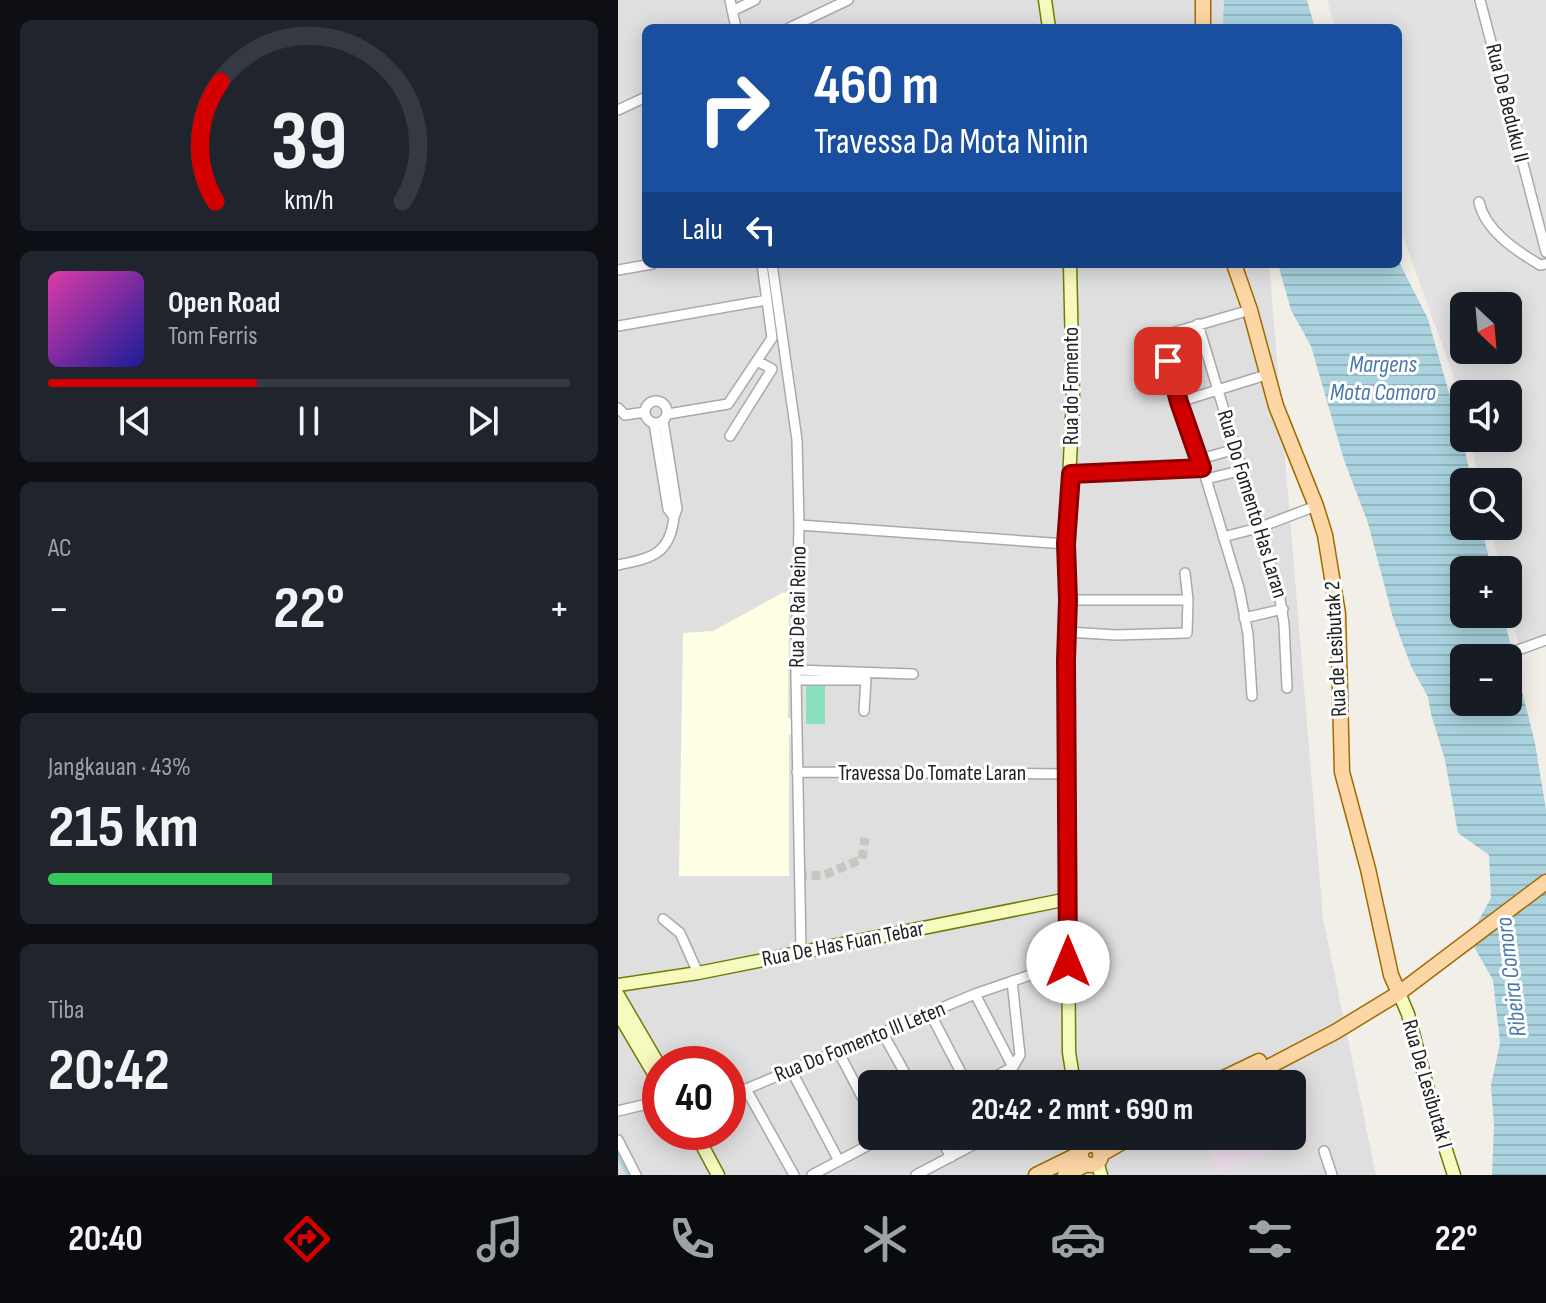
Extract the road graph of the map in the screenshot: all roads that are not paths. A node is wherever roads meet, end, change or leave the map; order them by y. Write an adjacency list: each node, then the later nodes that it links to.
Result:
1 (755, 0): 6 (street)
2 (848, 0): 7 (street)
3 (1045, 0): 8 (street)
4 (1203, 0): 9 (main road)
5 (1480, 0): 13 (street, Rua De Beduku II)
6 (731, 5)
7 (797, 24)
8 (1048, 24)
9 (1203, 24)
10 (642, 99): 11 (street)
11 (618, 110)
12 (1479, 202): 14 (street)
13 (1546, 252)
14 (1546, 264)
15 (642, 266): 20 (street)
16 (763, 268): 21 (street)
17 (773, 268): 39 (street, Rua De Rai Reino)
18 (1070, 268): 36 (street, Rua do Fomento)
19 (1235, 268): 22 (main road, Rua de Lesibutak 2)
20 (618, 270)
21 (767, 300): 24 (street); 25 (street)
22 (1250, 310): 23 (street); 26 (main road, Rua de Lesibutak 2)
23 (1198, 324): 27 (street, Rua Do Fomento Has Laran); 28 (street)
24 (618, 326)
25 (757, 361): 31 (street); 32 (street)
26 (1269, 374): 27 (street); 38 (main road, Rua de Lesibutak 2)
27 (1218, 390): 28 (street); 33 (street, Rua Do Fomento Has Laran)
28 (1179, 402): 34 (street)
29 (618, 408): 30 (street)
30 (645, 412): 31 (street); 31 (street)
31 (662, 419): 43 (street)
32 (730, 436)
33 (1236, 449): 34 (street); 35 (street, Rua Do Fomento Has Laran)
34 (1201, 464): 36 (street); 37 (street)
35 (1243, 470): 37 (street); 40 (street, Rua Do Fomento Has Laran)
36 (1071, 474): 42 (street, Rua do Fomento)
37 (1206, 479): 41 (street)
38 (1316, 506): 40 (street); 67 (main road, Rua de Lesibutak 2)
39 (799, 525): 42 (street); 53 (street, Rua De Rai Reino)
40 (1258, 528): 41 (street); 47 (street, Rua Do Fomento Has Laran)
41 (1223, 537): 48 (street)
42 (1066, 544): 45 (street, Rua do Fomento)
43 (618, 565)
44 (1185, 573): 46 (street)
45 (1068, 600): 46 (street); 49 (street, Rua do Fomento)
46 (1188, 600): 49 (street)
47 (1283, 609): 48 (street); 54 (street, Rua Do Fomento Has Laran)
48 (1244, 618): 55 (street)
49 (1068, 632): 58 (street, Rua do Fomento)
50 (1546, 640): 51 (street)
51 (1522, 649)
52 (913, 674): 53 (street)
53 (796, 675): 56 (street); 57 (street, Rua De Rai Reino)
54 (1287, 688)
55 (1252, 696)
56 (864, 711)
57 (797, 772): 58 (street, Travessa Do Tomate Laran); 62 (street, Rua De Rai Reino)
58 (1067, 774): 60 (street, Rua do Fomento)
59 (1546, 882): 67 (main road)
60 (1068, 899): 62 (street, Rua De Has Fuan Tebar); 63 (street, Rua do Fomento)
61 (663, 919): 64 (street)
62 (801, 952): 64 (street, Rua De Has Fuan Tebar)
63 (1068, 962): 65 (street, Rua Do Fomento III Leten); 82 (street, Rua do Fomento)
64 (698, 973): 66 (street, Rua De Has Fuan Tebar)
65 (1012, 981): 68 (street, Rua Do Fomento III Leten); 77 (street)
66 (618, 985)
67 (1404, 988): 74 (main road); 108 (street, Rua De Lesibutak I)
68 (975, 994): 71 (street, Rua Do Fomento III Leten); 77 (street)
69 (618, 995): 73 (street)
70 (618, 1013): 76 (street)
71 (930, 1013): 72 (street, Rua Do Fomento III Leten); 80 (street)
72 (882, 1032): 75 (street, Rua Do Fomento III Leten); 79 (street)
73 (648, 1046)
74 (1307, 1046): 83 (main road); 84 (main road)
75 (838, 1051): 78 (street, Rua Do Fomento III Leten); 85 (street)
76 (642, 1054)
77 (1013, 1067): 81 (street)
78 (791, 1070): 98 (street); 102 (street, Rua Do Fomento III Leten)
79 (903, 1070)
80 (960, 1070)
81 (1007, 1070)
82 (1072, 1070)
83 (1240, 1070)
84 (1262, 1070)
85 (858, 1089)
86 (642, 1105): 87 (street)
87 (618, 1111)
88 (618, 1140): 97 (street)
89 (696, 1150): 100 (street)
90 (705, 1150): 101 (street)
91 (859, 1150): 98 (street)
92 (947, 1150): 96 (street)
93 (964, 1150): 96 (street)
94 (1324, 1151): 107 (street)
95 (1091, 1154): 105 (main road); 106 (main road)
96 (951, 1157): 104 (street)
97 (620, 1159): 99 (street)
98 (839, 1161): 103 (street)
99 (636, 1175)
100 (709, 1175)
101 (718, 1175)
102 (794, 1175)
103 (812, 1175)
104 (916, 1175)
105 (1036, 1175)
106 (1065, 1175)
107 (1332, 1175)
108 (1454, 1175)

